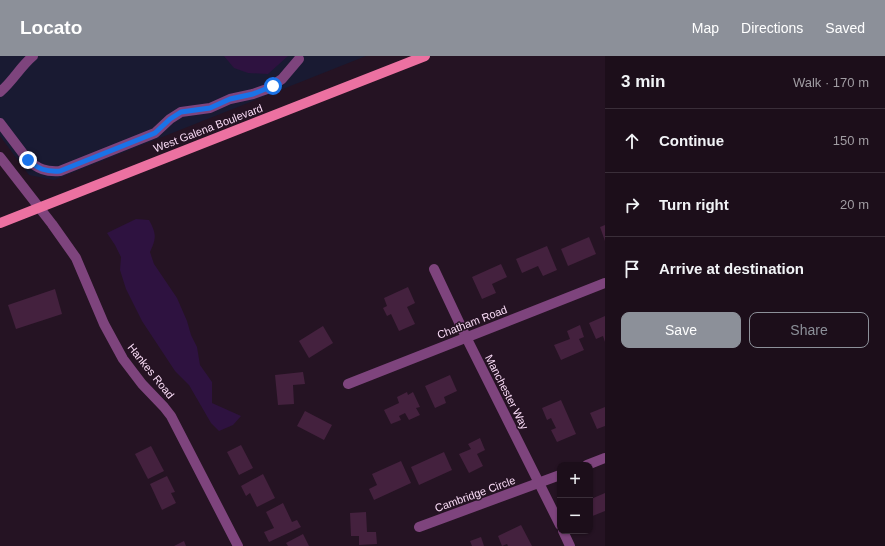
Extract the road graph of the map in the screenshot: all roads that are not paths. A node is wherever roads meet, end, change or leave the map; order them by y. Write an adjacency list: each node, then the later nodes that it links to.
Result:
1 (33, 56): 4 (street)
2 (425, 56): 7 (main road, West Galena Boulevard)
3 (302, 57): 5 (street)
4 (0, 92)
5 (0, 123)
6 (0, 157): 7 (street, Hankes Road)
7 (39, 208): 8 (main road, West Galena Boulevard); 20 (street, Hankes Road)
8 (0, 223)
9 (434, 269): 11 (street, Manchester Way)
10 (605, 283): 11 (street, Chatham Road)
11 (466, 337): 12 (street, Chatham Road); 16 (street, Manchester Way)
12 (348, 384)
13 (605, 458): 14 (street)
14 (593, 463)
15 (557, 476): 16 (street, Cambridge Circle)
16 (539, 483): 17 (street, Manchester Way); 18 (street, Cambridge Circle)
17 (557, 519)
18 (419, 527)
19 (564, 534): 21 (street)
20 (238, 546)
21 (570, 546)

